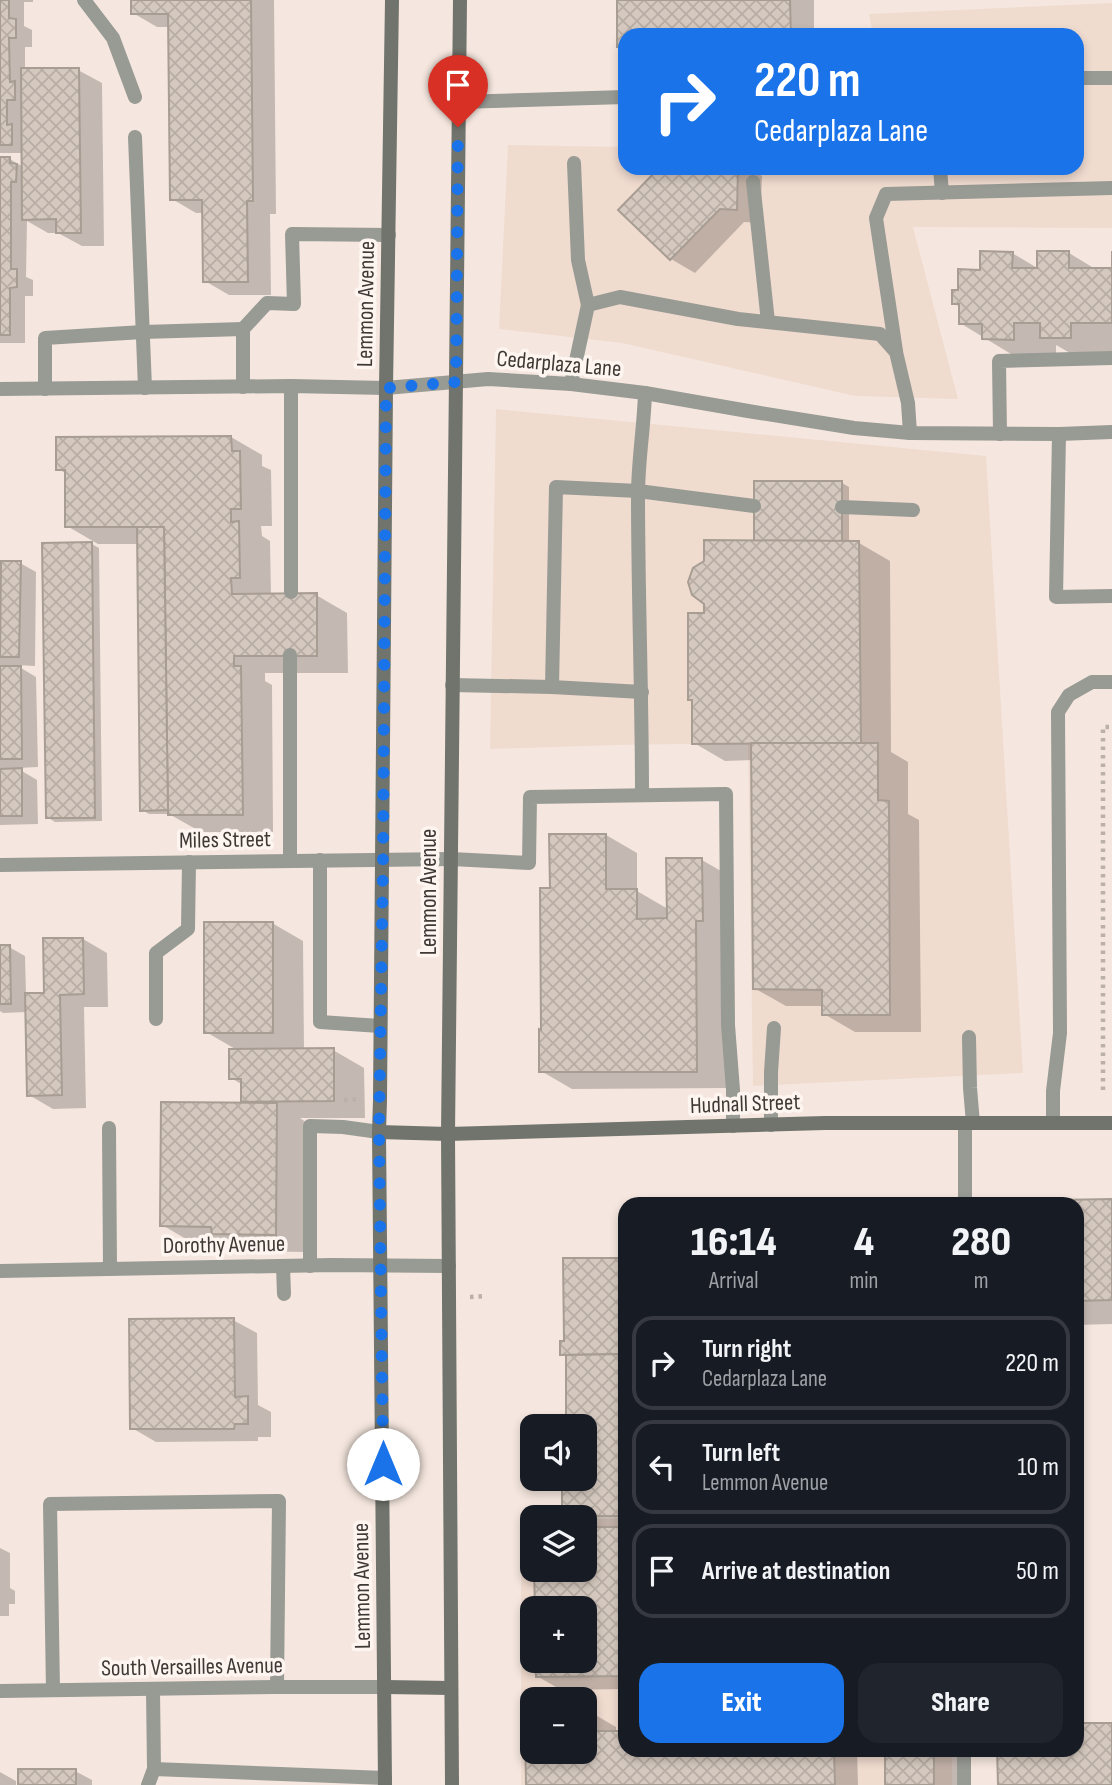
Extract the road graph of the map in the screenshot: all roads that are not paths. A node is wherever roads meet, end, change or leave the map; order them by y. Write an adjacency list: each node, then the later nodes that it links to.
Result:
1 (84, 0): 6 (street)
2 (392, 0): 15 (main road, Lemmon Avenue)
3 (460, 0): 8 (main road, Lemmon Avenue)
4 (1084, 78): 5 (street)
5 (1112, 78)
6 (135, 97)
7 (618, 97): 8 (street)
8 (458, 102): 22 (main road, Lemmon Avenue)
9 (135, 137): 19 (street)
10 (574, 163): 16 (street)
11 (941, 175): 14 (street)
12 (753, 182): 17 (street)
13 (1112, 188): 14 (street)
14 (942, 193): 20 (street)
15 (389, 235): 18 (street); 27 (main road, Lemmon Avenue)
16 (588, 305): 17 (street); 23 (street)
17 (768, 322): 20 (street)
18 (243, 329): 19 (street); 25 (street)
19 (143, 332): 26 (street); 29 (street)
20 (896, 352): 32 (street)
21 (1112, 358): 33 (street)
22 (456, 382): 23 (street, Cedarplaza Lane); 27 (street, Cedarplaza Lane); 43 (main road, Lemmon Avenue)
23 (571, 384): 30 (street, Cedarplaza Lane)
24 (291, 386): 25 (street, Cedarplaza Lane); 27 (street, Cedarplaza Lane); 39 (street)
25 (243, 387): 26 (street, Cedarplaza Lane)
26 (145, 388): 29 (street, Cedarplaza Lane)
27 (386, 388): 47 (main road, Lemmon Avenue)
28 (0, 389): 29 (street, Cedarplaza Lane)
29 (45, 389)
30 (645, 393): 32 (street, Cedarplaza Lane); 35 (street)
31 (1112, 432): 34 (street, Cedarplaza Lane)
32 (910, 433): 33 (street, Cedarplaza Lane)
33 (1000, 434): 34 (street, Cedarplaza Lane)
34 (1059, 434): 40 (street)
35 (638, 491): 36 (street); 44 (street); 45 (street)
36 (754, 506)
37 (842, 507): 38 (street)
38 (913, 510)
39 (290, 592)
40 (1112, 596)
41 (290, 655): 50 (street)
42 (1112, 682): 58 (street)
43 (452, 685): 44 (street); 48 (main road, Lemmon Avenue)
44 (552, 687): 45 (street)
45 (642, 691): 46 (street)
46 (642, 795): 48 (street, Miles Street); 61 (street)
47 (383, 859): 48 (street, Miles Street); 49 (street, Miles Street); 54 (main road, Lemmon Avenue)
48 (450, 859): 64 (main road, Lemmon Avenue)
49 (320, 860): 50 (street, Miles Street); 54 (street)
50 (290, 861): 51 (street, Miles Street)
51 (190, 862): 52 (street, Miles Street); 53 (street)
52 (0, 865)
53 (156, 1019)
54 (380, 1026): 63 (main road, Lemmon Avenue)
55 (774, 1028): 60 (street)
56 (968, 1037): 57 (street)
57 (969, 1123): 58 (main road, Hudnall Street); 60 (main road, Hudnall Street); 65 (street)
58 (1053, 1123): 59 (main road, Hudnall Street)
59 (1112, 1123)
60 (771, 1125): 61 (main road, Hudnall Street)
61 (733, 1126): 64 (main road, Hudnall Street)
62 (109, 1128): 70 (street)
63 (379, 1132): 64 (main road, Hudnall Street); 66 (main road, Lemmon Avenue); 68 (street)
64 (449, 1134): 69 (main road, Lemmon Avenue)
65 (965, 1197)
66 (381, 1265): 68 (street, Dorothy Avenue); 69 (street, Dorothy Avenue); 74 (main road, Lemmon Avenue)
67 (283, 1266): 68 (street, Dorothy Avenue); 70 (street, Dorothy Avenue); 72 (street)
68 (310, 1266)
69 (449, 1266): 75 (main road, Lemmon Avenue)
70 (110, 1269): 71 (street, Dorothy Avenue)
71 (0, 1271)
72 (284, 1294)
73 (277, 1687): 74 (street, South Versailles Avenue); 76 (street); 77 (street, South Versailles Avenue)
74 (385, 1687): 75 (main road); 82 (main road, Lemmon Avenue)
75 (450, 1688): 84 (main road, Lemmon Avenue)
76 (53, 1690): 77 (street, South Versailles Avenue); 78 (street, South Versailles Avenue)
77 (153, 1690): 80 (street)
78 (0, 1691)
79 (964, 1757): 85 (street)
80 (154, 1769): 81 (street); 83 (street)
81 (319, 1780): 82 (street)
82 (385, 1781)
83 (148, 1785)
84 (452, 1785)
85 (964, 1785)

